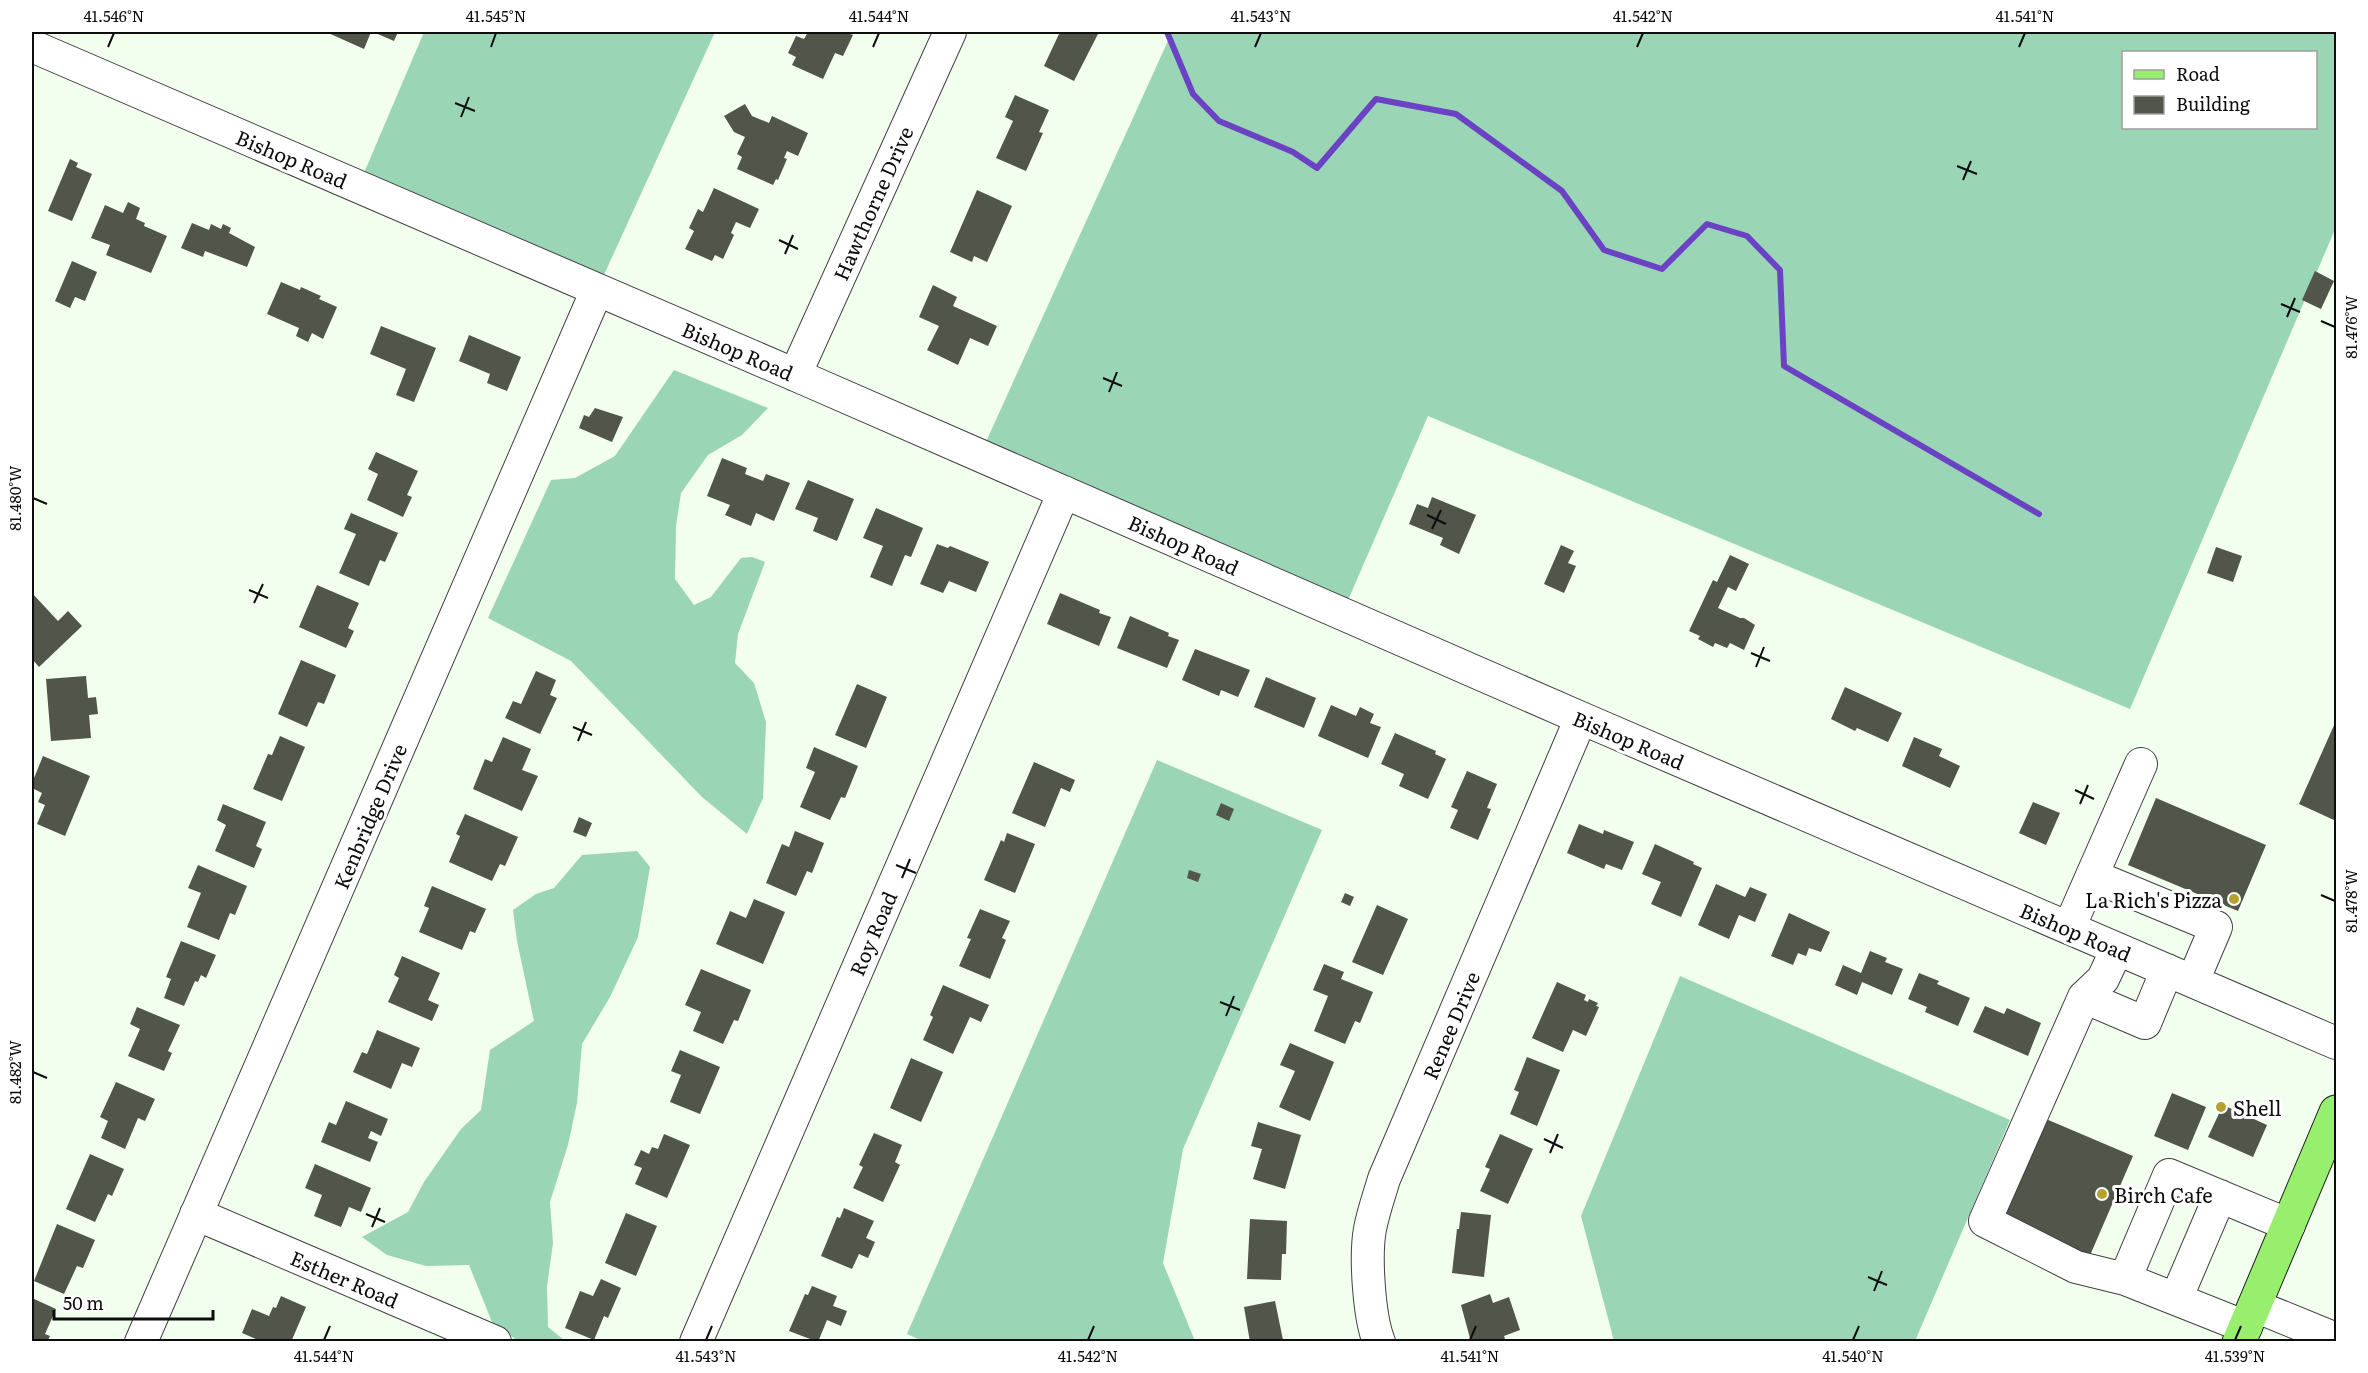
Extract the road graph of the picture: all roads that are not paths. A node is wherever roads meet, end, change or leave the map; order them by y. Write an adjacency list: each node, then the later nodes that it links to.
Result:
1 (950, 32): 4 (street, Hawthorne Drive)
2 (32, 46): 3 (street, Bishop Road)
3 (597, 290): 4 (street, Bishop Road); 16 (street, Kenbridge Drive)
4 (795, 375): 5 (street, Bishop Road)
5 (1064, 492): 6 (street, Bishop Road); 24 (street, Roy Road)
6 (1581, 718): 9 (street, Bishop Road); 25 (street, Renee Drive)
7 (2141, 764): 8 (street)
8 (2093, 876): 9 (street); 11 (street)
9 (2069, 928): 10 (street, Bishop Road)
10 (2117, 949): 11 (street, Bishop Road); 12 (street)
11 (2180, 976): 12 (street); 13 (street, Bishop Road)
12 (2084, 997): 18 (street)
13 (2337, 1043)
14 (2337, 1112): 17 (main road)
15 (2220, 1196): 17 (street); 18 (street); 19 (street)
16 (196, 1214): 22 (street, Kenbridge Drive); 23 (street, Esther Road)
17 (2289, 1225): 20 (main road)
18 (2125, 1279): 19 (street)
19 (2176, 1299): 20 (street)
20 (2246, 1325): 21 (street)
21 (2337, 1339)
22 (141, 1341)
23 (495, 1341)
24 (696, 1341)
25 (1379, 1341)

